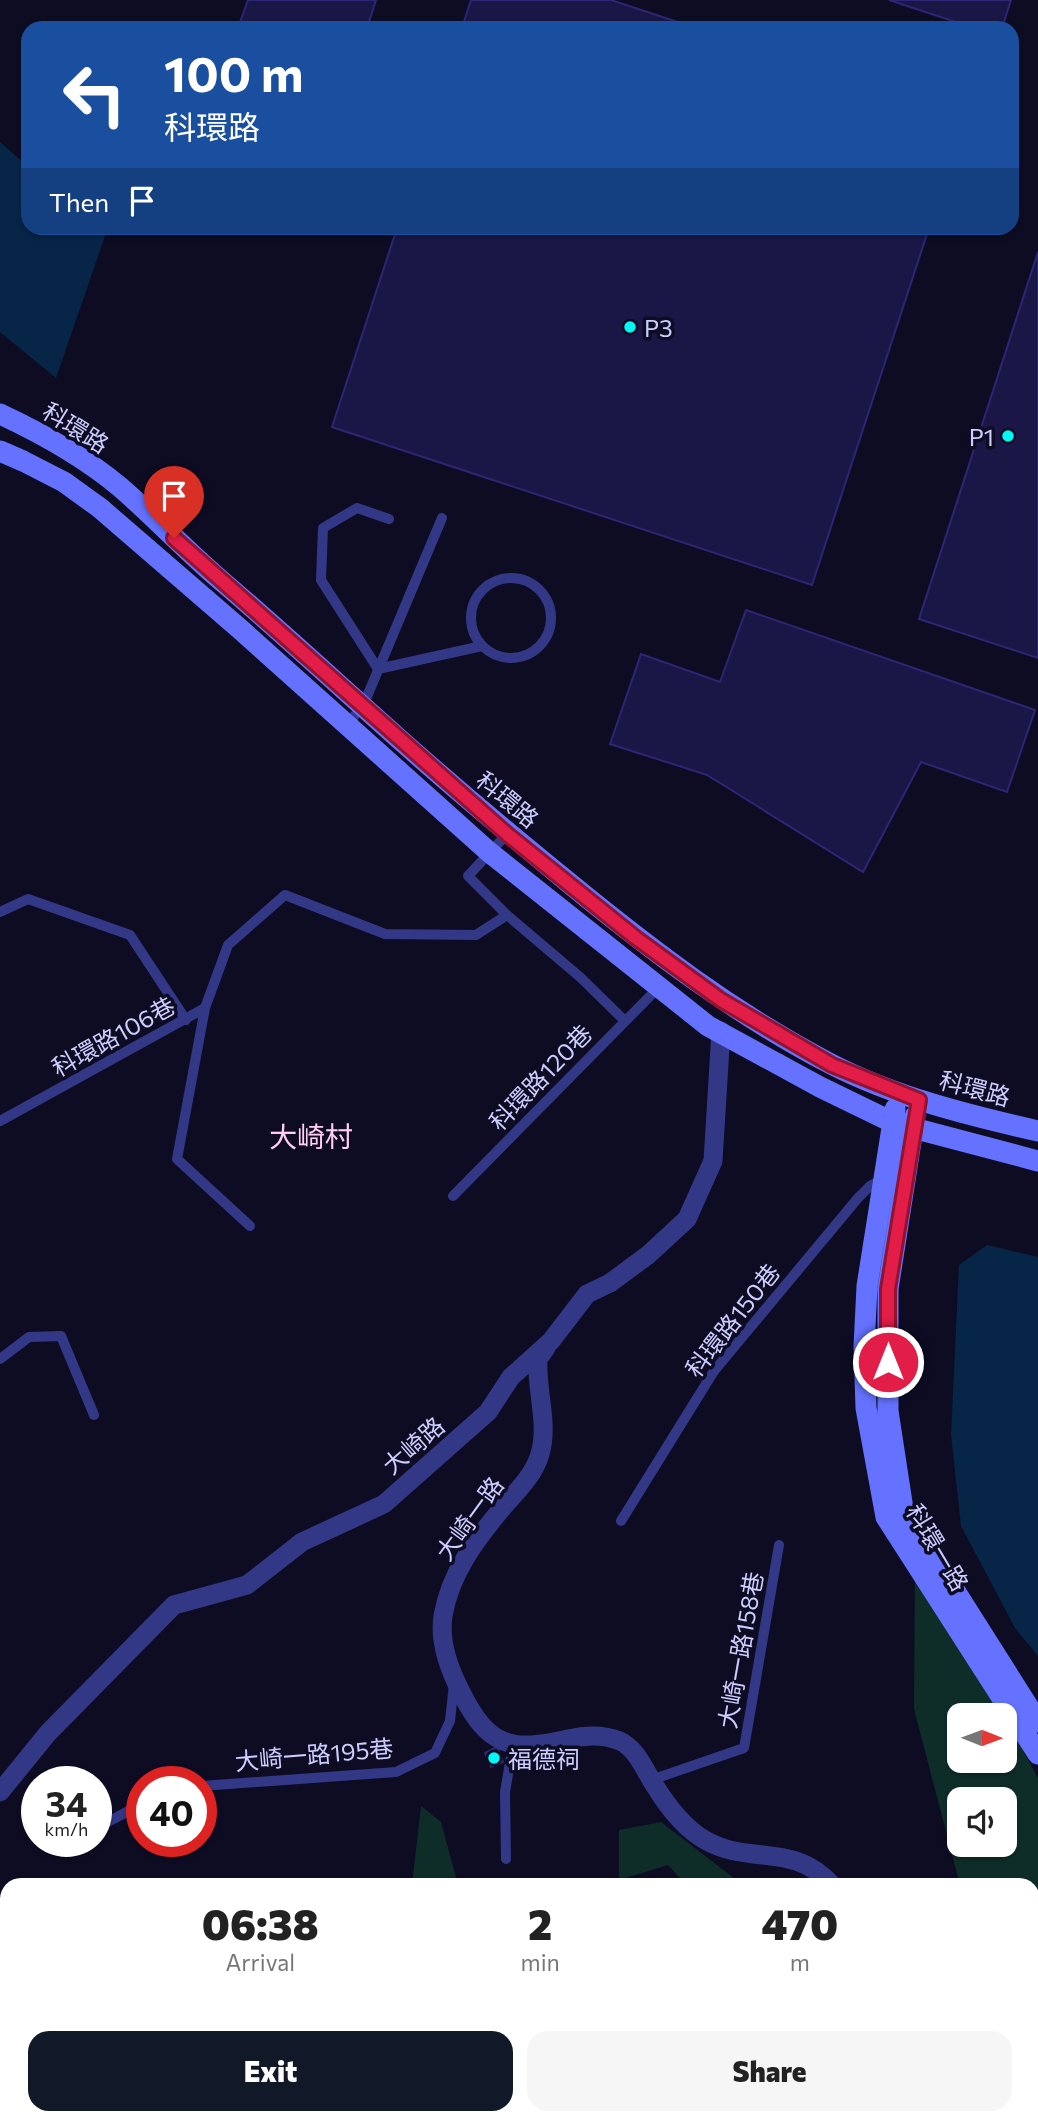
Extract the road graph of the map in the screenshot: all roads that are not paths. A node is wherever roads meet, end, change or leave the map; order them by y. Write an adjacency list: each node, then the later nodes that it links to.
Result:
1 (0, 414): 7 (street, 科環路)
2 (0, 452): 8 (street, 科環路)
3 (442, 518): 6 (lane)
4 (389, 519): 6 (lane)
5 (482, 646): 5 (lane); 6 (lane)
6 (378, 669): 7 (lane)
7 (363, 706): 8 (lane); 9 (street, 科環路)
8 (347, 724): 10 (street, 科環路)
9 (507, 834): 10 (lane); 18 (street, 科環路)
10 (489, 852): 12 (lane); 13 (street, 科環路)
11 (0, 912): 15 (lane)
12 (507, 915): 14 (lane, 科環路106巷); 16 (lane)
13 (658, 988): 16 (lane, 科環路120巷); 17 (street, 科環路)
14 (205, 1008): 15 (lane, 科環路106巷); 26 (lane)
15 (186, 1020): 20 (lane, 科環路106巷)
16 (625, 1021): 25 (lane, 科環路120巷)
17 (721, 1031): 21 (street, 科環路); 27 (street, 大崎路)
18 (897, 1093): 19 (street, 科環路); 21 (street, 科環一路)
19 (919, 1100): 21 (street, 科環一路); 22 (street, 科環路)
20 (0, 1121)
21 (903, 1126): 23 (street, 科環路); 24 (street, 科環一路)
22 (1038, 1131)
23 (1038, 1161)
24 (895, 1179): 30 (lane, 科環路150巷); 33 (street, 科環一路); 35 (street, 科環一路)
25 (453, 1196)
26 (250, 1226)
27 (551, 1341): 32 (street, 大崎一路); 38 (street, 大崎路)
28 (0, 1359): 29 (lane)
29 (94, 1415)
30 (621, 1521)
31 (779, 1545): 36 (lane, 大崎一路158巷)
32 (455, 1680): 34 (street, 大崎一路); 37 (lane, 大崎一路195巷)
33 (1038, 1722)
34 (513, 1745): 36 (street); 39 (lane)
35 (1038, 1754)
36 (651, 1780): 40 (street)
37 (217, 1785)
38 (0, 1793)
39 (506, 1859)
40 (827, 1878)

